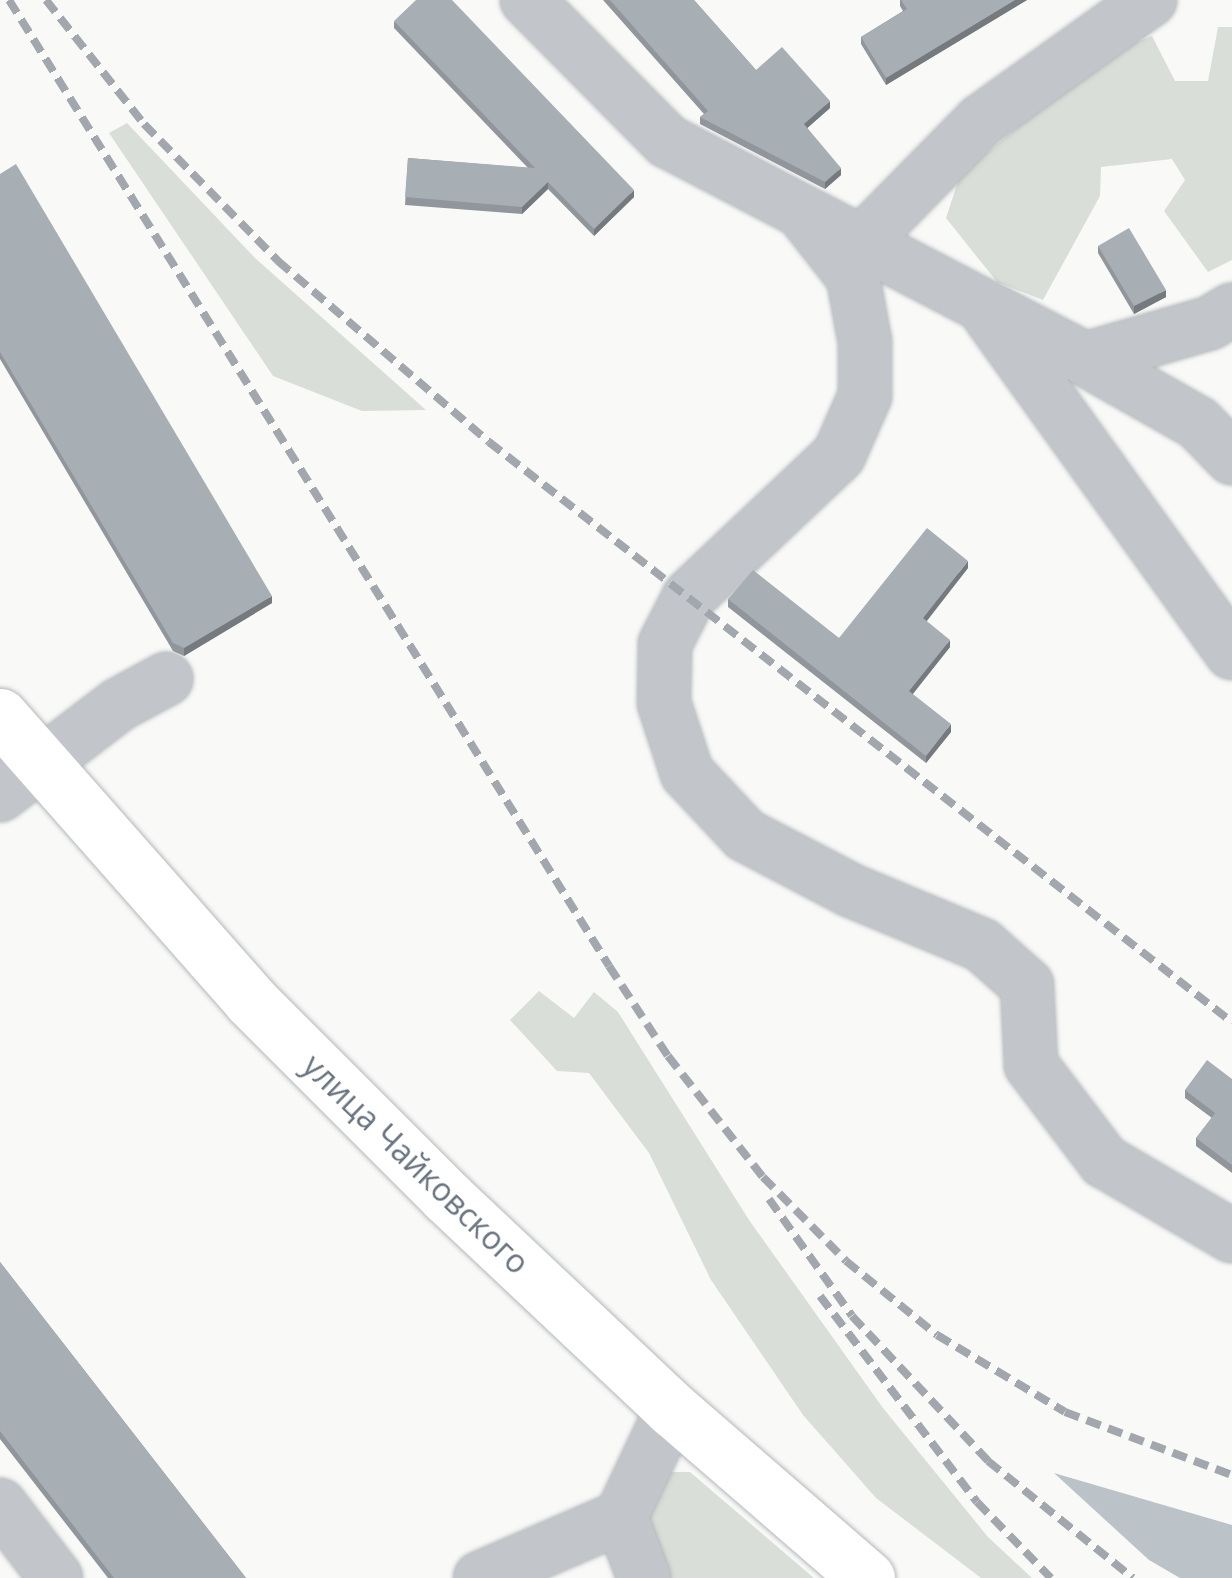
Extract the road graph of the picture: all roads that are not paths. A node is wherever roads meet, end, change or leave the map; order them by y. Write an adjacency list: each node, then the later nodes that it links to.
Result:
1 (528, 0): 3 (street)
2 (1150, 0): 4 (street)
3 (806, 217): 4 (street); 13 (street)
4 (859, 245): 6 (street)
5 (1232, 310): 7 (street)
6 (988, 313): 7 (street); 9 (street)
7 (1085, 360): 8 (street)
8 (1232, 458)
9 (1232, 653)
10 (166, 679): 12 (street)
11 (0, 716): 12 (main road, улица Чайковского)
12 (20, 779): 14 (main road, улица Чайковского)
13 (1232, 1236)
14 (672, 1409): 16 (street); 20 (main road, улица Чайковского)
15 (0, 1505): 17 (street)
16 (621, 1517): 18 (street); 19 (street)
17 (56, 1578)
18 (480, 1578)
19 (644, 1578)
20 (867, 1578)

